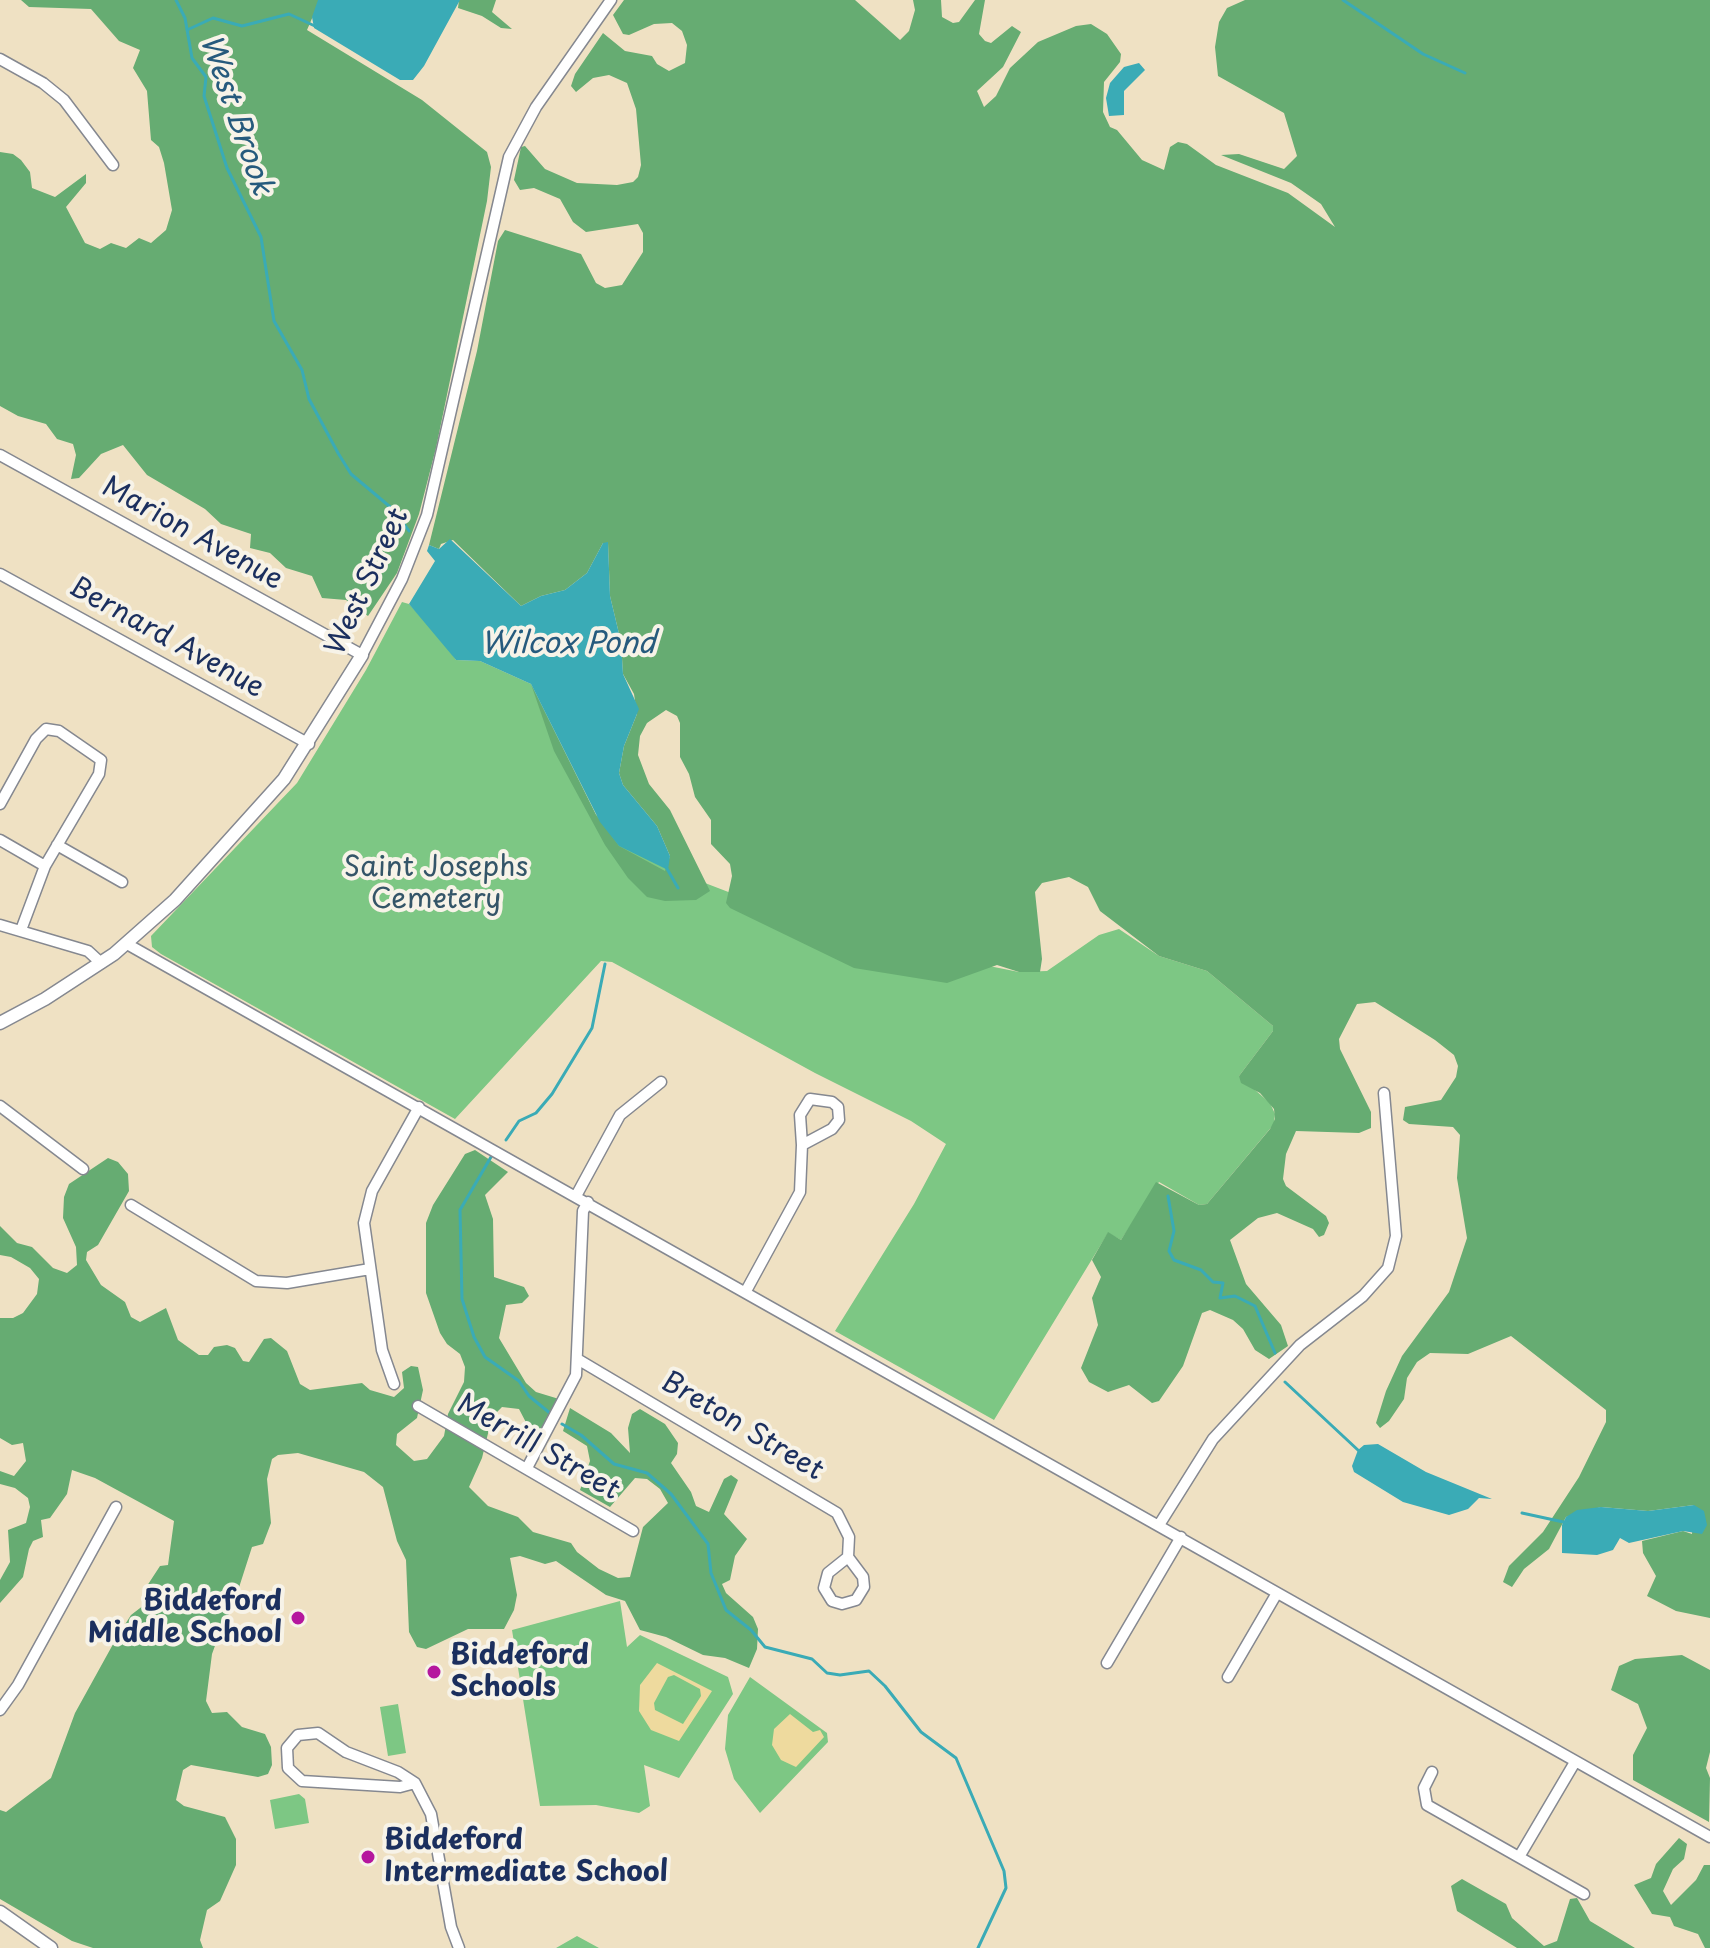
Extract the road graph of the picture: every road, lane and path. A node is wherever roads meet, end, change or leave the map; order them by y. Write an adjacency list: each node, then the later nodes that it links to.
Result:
1 (611, 0): 6 (street, West Street)
2 (0, 59): 3 (street)
3 (113, 165)
4 (0, 455): 6 (street, Marion Avenue)
5 (0, 574): 7 (street, Bernard Avenue)
6 (362, 655): 7 (street, West Street)
7 (309, 744): 15 (street, West Street)
8 (0, 804): 10 (street)
9 (0, 840): 11 (street)
10 (57, 845): 11 (street); 12 (street)
11 (45, 866): 14 (street)
12 (122, 882)
13 (0, 925): 14 (street)
14 (21, 930): 16 (street)
15 (127, 944): 16 (street, West Street); 21 (street)
16 (101, 963): 17 (street, West Street)
17 (0, 1023)
18 (661, 1082): 24 (street)
19 (1384, 1093): 34 (street)
20 (0, 1106): 23 (street)
21 (419, 1107): 24 (street); 27 (street)
22 (802, 1145): 22 (street); 28 (street)
23 (83, 1169)
24 (576, 1196): 25 (street)
25 (588, 1202): 28 (street); 29 (street)
26 (131, 1205): 27 (street)
27 (370, 1269): 30 (street)
28 (746, 1291): 34 (street)
29 (579, 1360): 32 (street); 37 (street, Breton Street)
30 (394, 1384)
31 (418, 1406): 32 (street, Merrill Street)
32 (527, 1468): 35 (street, Merrill Street)
33 (116, 1507): 41 (street)
34 (1159, 1525): 36 (street)
35 (633, 1531)
36 (1181, 1537): 38 (street); 39 (street)
37 (848, 1557): 37 (street, Breton Street)
38 (1277, 1593): 40 (street); 42 (street)
39 (1107, 1663)
40 (1228, 1677)
41 (0, 1710)
42 (1575, 1762): 45 (street); 46 (street)
43 (1432, 1772): 46 (street)
44 (415, 1783): 44 (street); 50 (street)
45 (1710, 1837)
46 (1519, 1857): 47 (street)
47 (1584, 1894)
48 (0, 1912): 49 (street)
49 (51, 1948)
50 (459, 1948)

